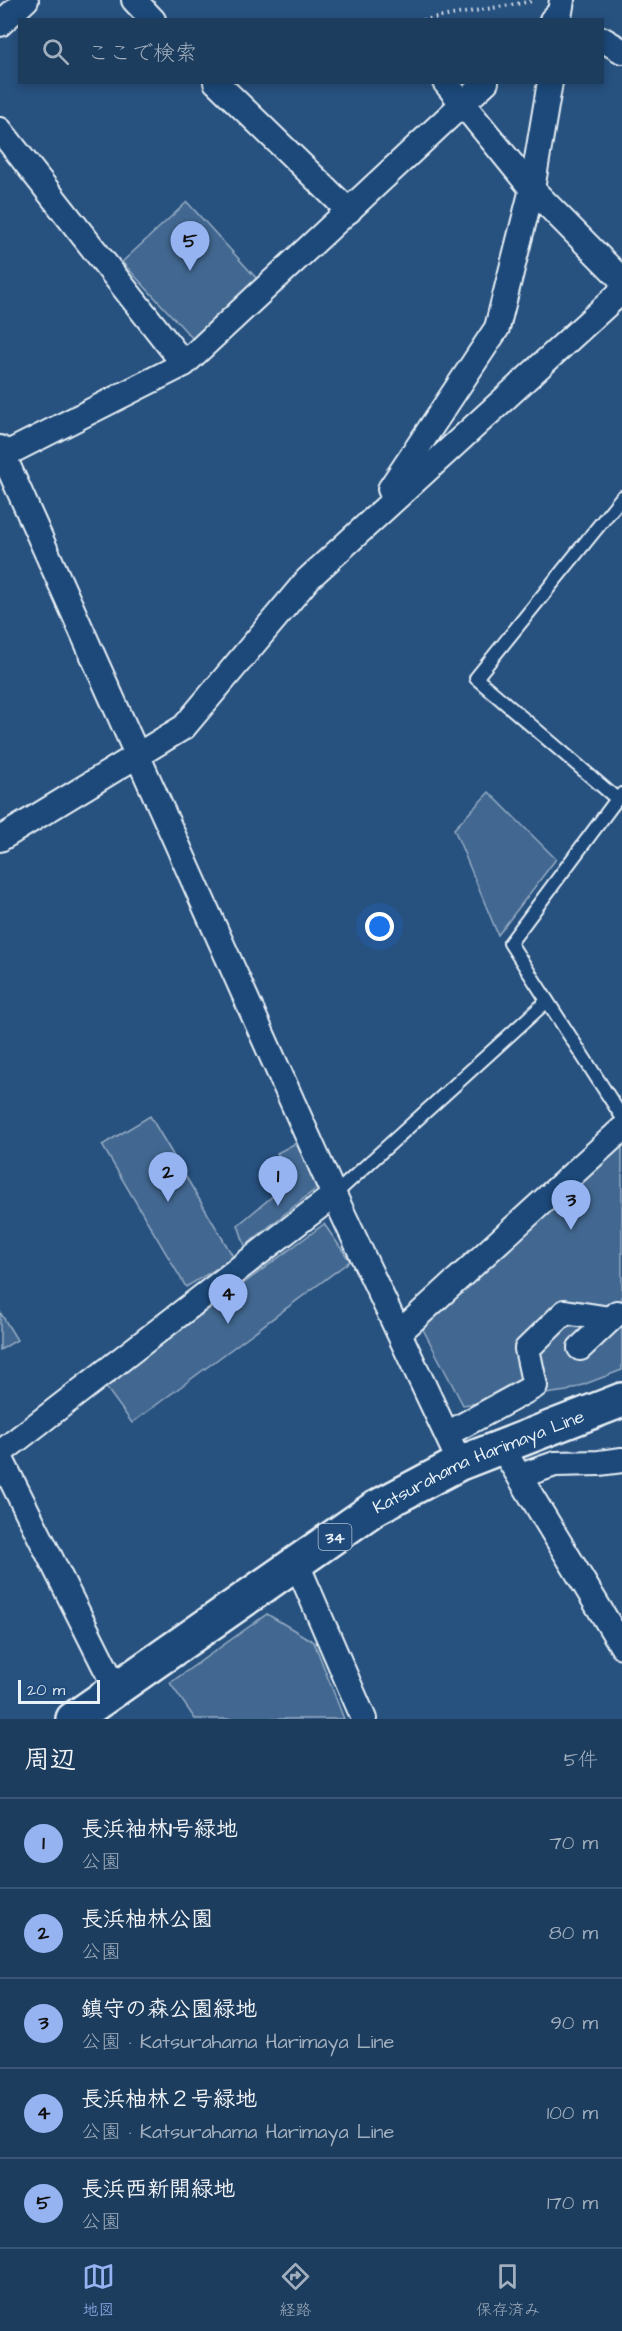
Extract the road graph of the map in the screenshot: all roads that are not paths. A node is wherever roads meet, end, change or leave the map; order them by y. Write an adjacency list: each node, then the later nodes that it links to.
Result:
1 (26, 0): 4 (street)
2 (135, 0): 3 (street)
3 (151, 18)
4 (0, 24)
5 (604, 40): 6 (street)
6 (622, 51)
7 (218, 84): 14 (street)
8 (447, 84): 11 (street)
9 (484, 84): 11 (street)
10 (550, 84): 13 (street)
11 (464, 103): 13 (street); 14 (street)
12 (0, 130): 17 (street)
13 (532, 189): 15 (street); 20 (street)
14 (349, 211): 17 (street)
15 (622, 280)
16 (622, 291): 20 (street)
17 (184, 364): 18 (street)
18 (2, 451): 21 (street)
19 (622, 497): 22 (lane)
20 (370, 519): 21 (street)
21 (138, 756): 23 (street); 27 (street)
22 (620, 796): 24 (lane)
23 (0, 839)
24 (547, 1001): 25 (lane); 27 (lane)
25 (622, 1118)
26 (622, 1129): 29 (street)
27 (334, 1195): 29 (street); 34 (street)
28 (616, 1314): 30 (street); 33 (street)
29 (400, 1332): 33 (street)
30 (580, 1348)
31 (622, 1400): 32 (main road, Katsurahama Harimaya Line / 34)
32 (501, 1446): 33 (main road, Katsurahama Harimaya Line / 34); 36 (street)
33 (454, 1449): 37 (main road, Katsurahama Harimaya Line / 34)
34 (0, 1455): 39 (street)
35 (622, 1460): 36 (street)
36 (520, 1476): 38 (street)
37 (297, 1564): 39 (main road, Katsurahama Harimaya Line / 34); 41 (street)
38 (622, 1646)
39 (116, 1689): 40 (main road, Katsurahama Harimaya Line / 34)
40 (73, 1719)
41 (364, 1719)

